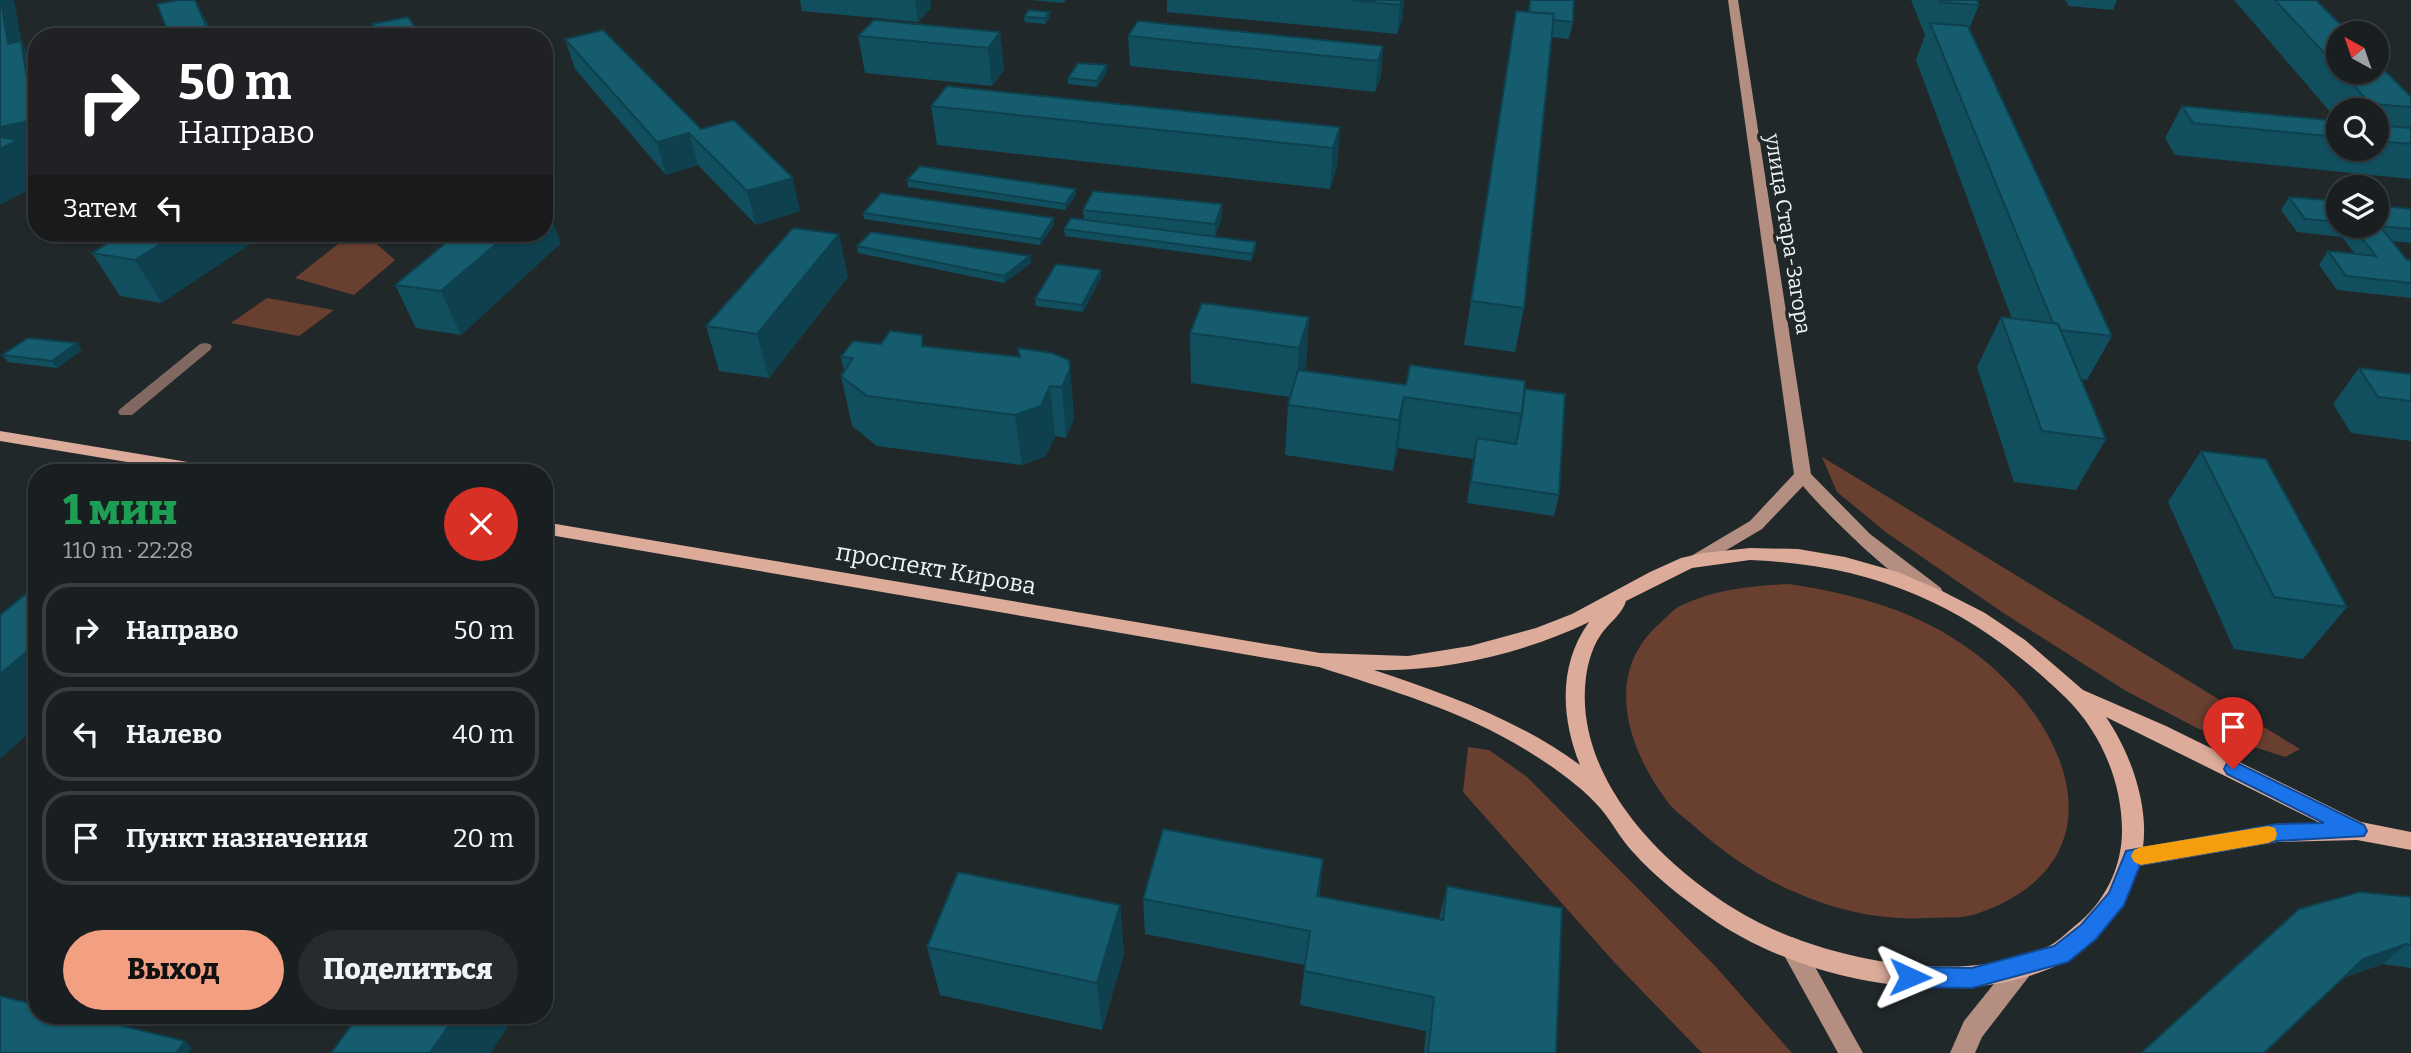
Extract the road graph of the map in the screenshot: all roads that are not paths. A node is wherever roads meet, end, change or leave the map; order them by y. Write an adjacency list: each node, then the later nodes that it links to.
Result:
1 (1733, 0): 6 (main road, улица Стара-Загора)
2 (205, 347): 3 (street)
3 (126, 412)
4 (0, 436): 5 (main road)
5 (170, 464)
6 (1802, 475): 8 (main road); 10 (main road)
7 (553, 530): 11 (main road, проспект Кирова)
8 (1697, 560): 9 (main road); 10 (main road)
9 (1627, 592): 11 (main road); 13 (main road)
10 (1934, 593): 12 (main road)
11 (1320, 660): 13 (main road)
12 (2073, 693): 14 (main road); 16 (main road)
13 (1608, 802): 17 (main road)
14 (2357, 831): 15 (main road); 16 (main road)
15 (2411, 841)
16 (2133, 858): 18 (main road)
17 (1792, 948): 18 (main road); 19 (main road)
18 (2022, 967): 20 (main road)
19 (1851, 1053)
20 (1962, 1053)

